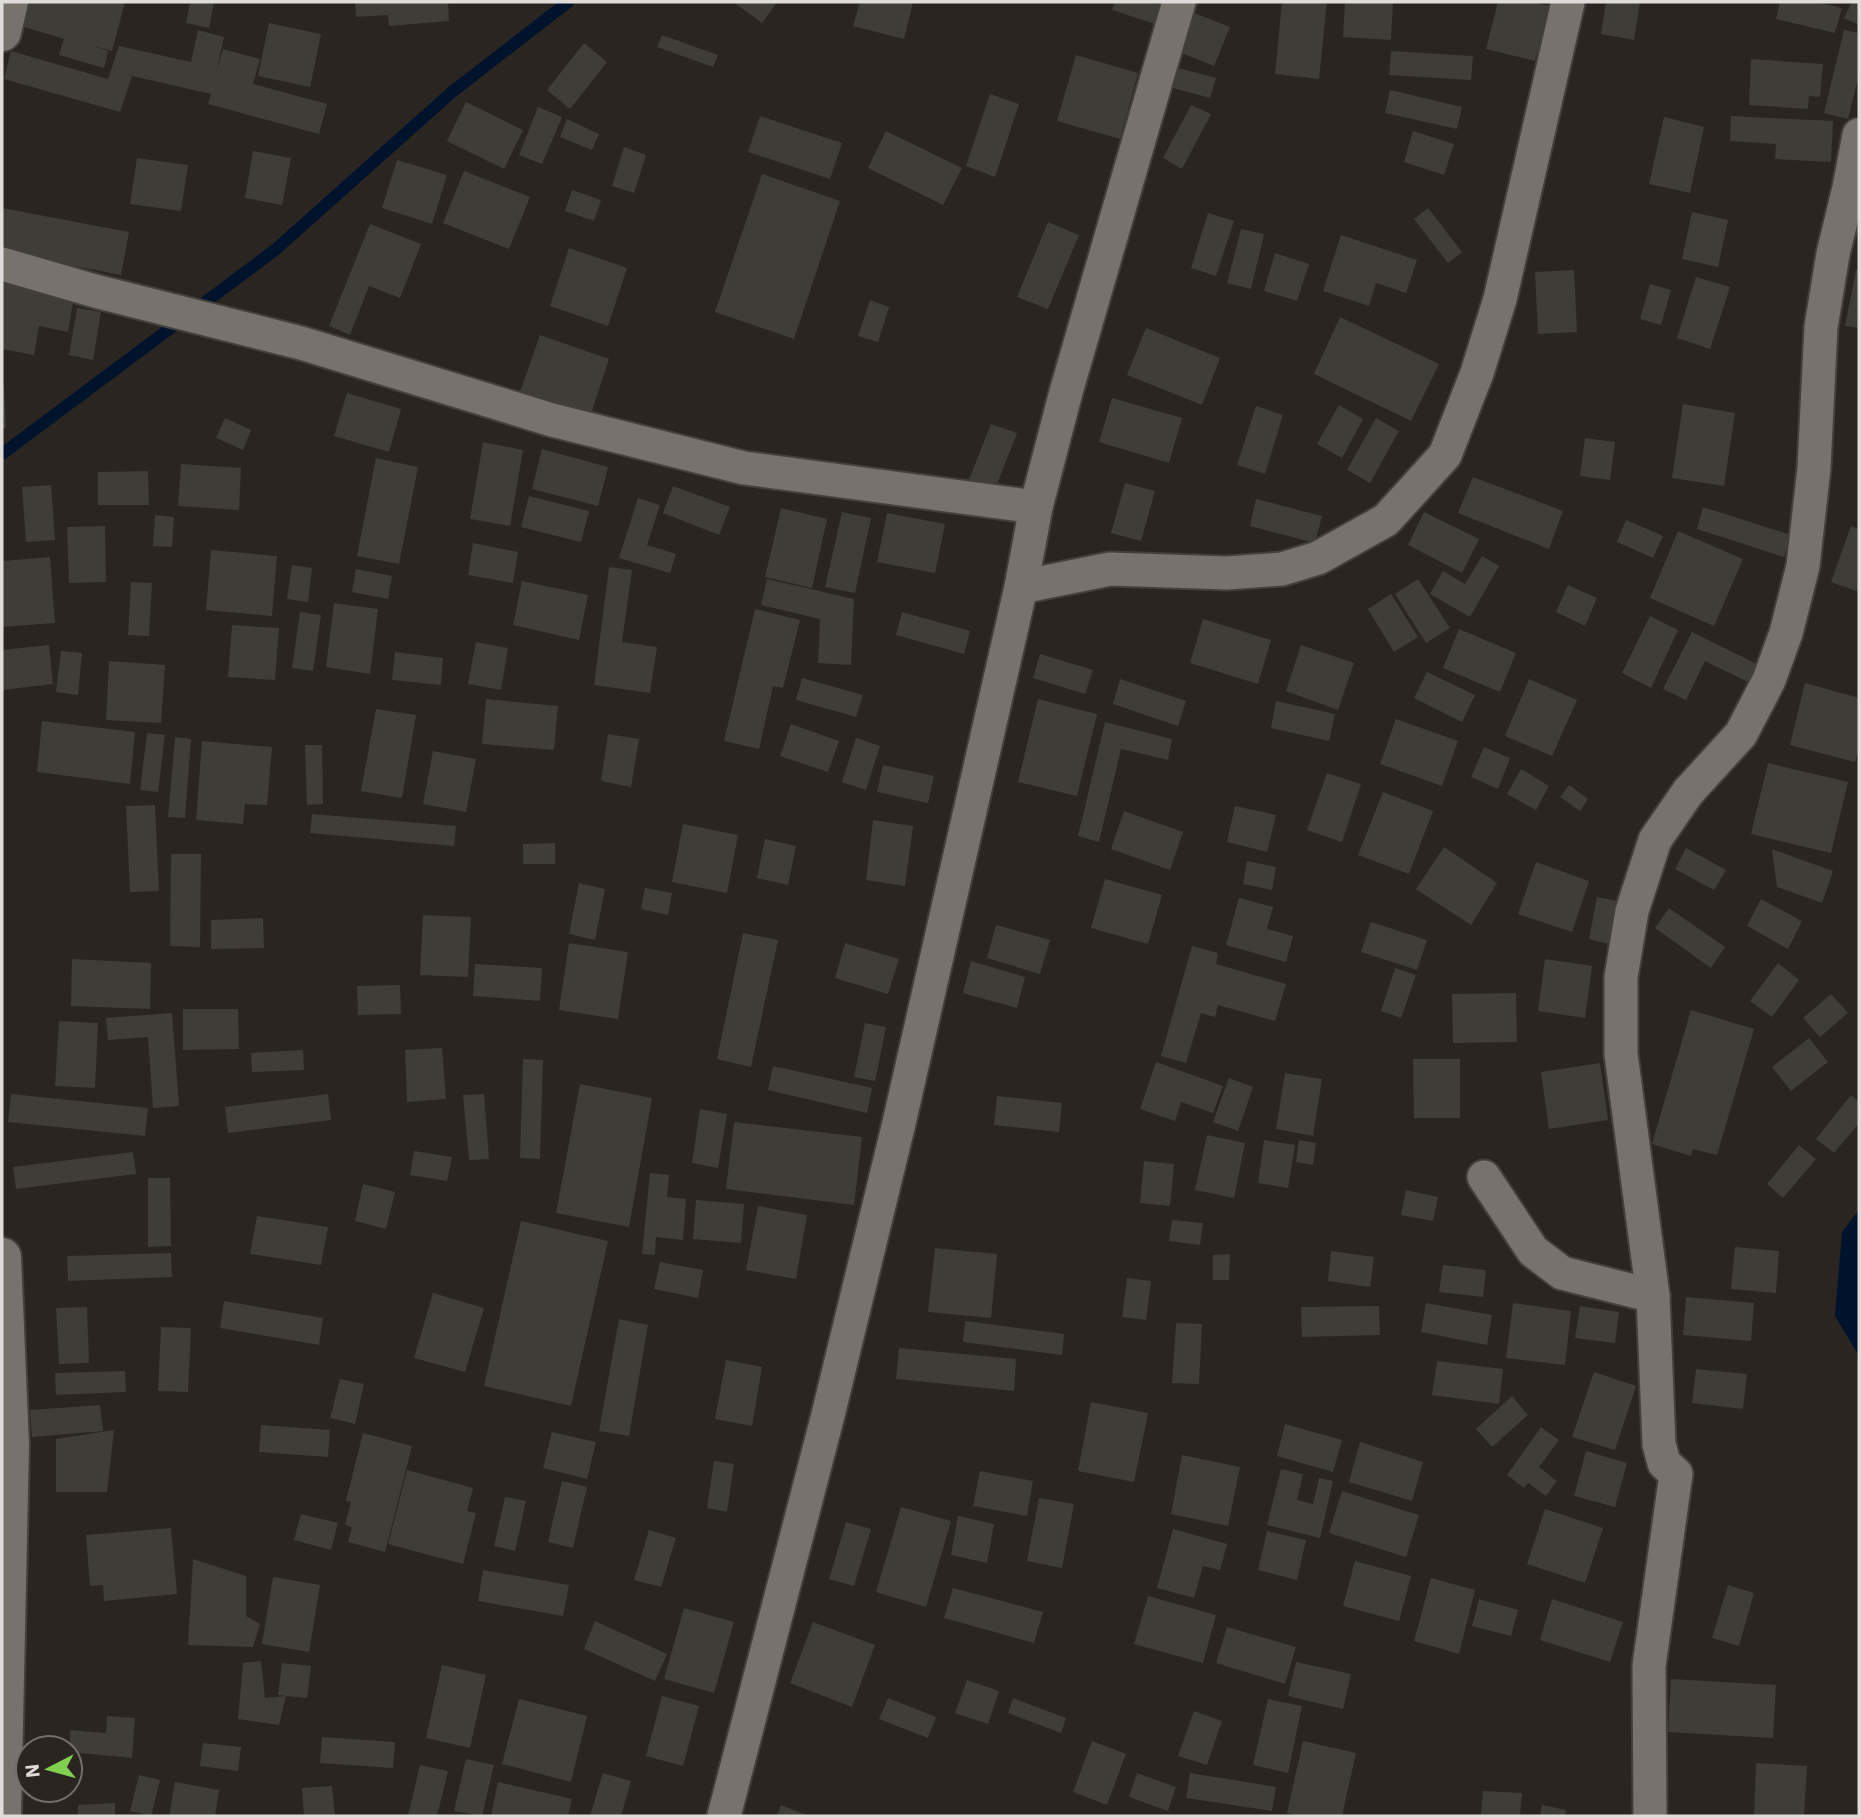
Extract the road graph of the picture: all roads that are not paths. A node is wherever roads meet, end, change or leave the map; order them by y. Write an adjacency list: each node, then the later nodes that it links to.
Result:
1 (9, 2): 4 (street)
2 (1179, 2): 7 (street)
3 (1568, 2): 8 (street)
4 (2, 32)
5 (1859, 135): 11 (street)
6 (2, 264): 7 (street)
7 (1036, 507): 8 (street)
8 (1021, 587): 13 (street)
9 (1484, 1177): 11 (street)
10 (2, 1257): 12 (street)
11 (1653, 1296): 14 (street)
12 (2, 1816)
13 (724, 1816)
14 (1650, 1816)

